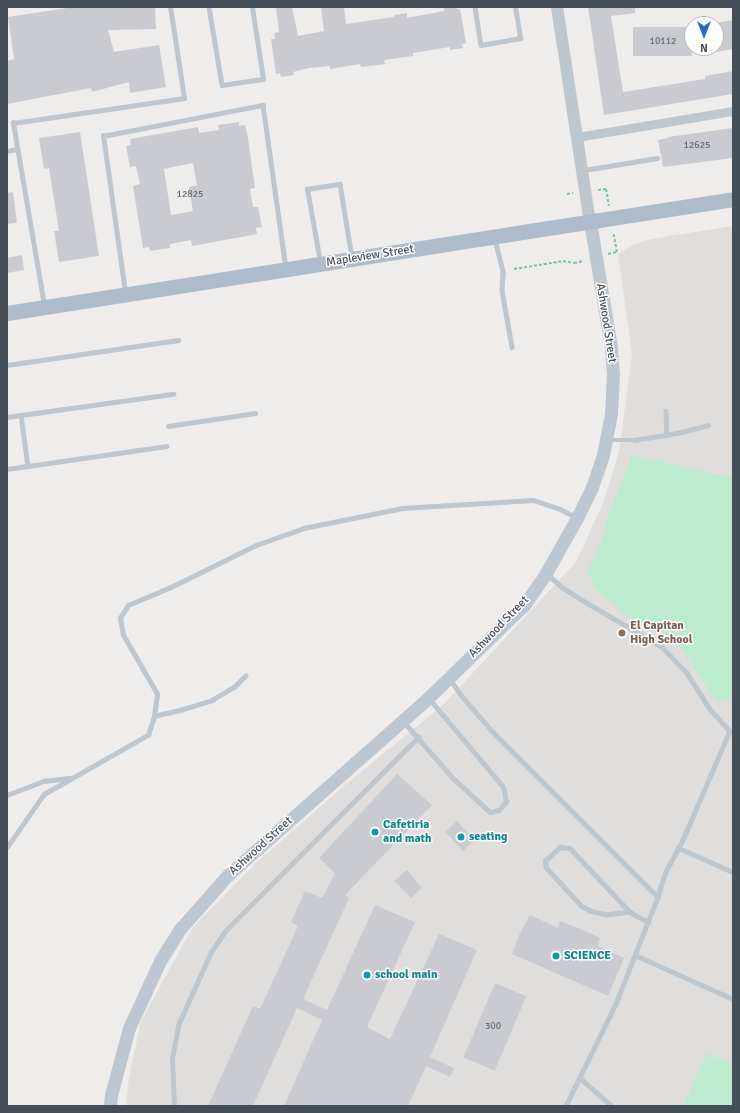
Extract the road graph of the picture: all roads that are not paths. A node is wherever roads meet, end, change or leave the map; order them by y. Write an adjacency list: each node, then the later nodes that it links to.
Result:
1 (170, 7): 9 (lane)
2 (209, 7): 3 (lane)
3 (252, 7)
4 (475, 7): 5 (lane)
5 (515, 7)
6 (557, 7): 8 (street, Ashwood Street)
7 (733, 111): 8 (street)
8 (577, 137): 12 (street, Ashwood Street)
9 (17, 150): 10 (lane); 20 (lane)
10 (7, 151)
11 (657, 158): 12 (lane)
12 (582, 170): 14 (street, Ashwood Street)
13 (733, 200): 14 (main road, Mapleview Street)
14 (590, 222): 15 (main road, Mapleview Street); 33 (main road, Ashwood Street)
15 (495, 236): 16 (main road, Mapleview Street); 23 (lane)
16 (352, 259): 17 (main road, Mapleview Street); 17 (lane)
17 (320, 264): 18 (main road, Mapleview Street)
18 (286, 269): 19 (main road, Mapleview Street); 19 (lane)
19 (125, 294): 20 (main road, Mapleview Street)
20 (45, 307): 21 (main road, Mapleview Street)
21 (7, 313)
22 (178, 340): 24 (lane)
23 (512, 347)
24 (7, 365)
25 (173, 394): 28 (lane)
26 (666, 411): 32 (lane)
27 (255, 413): 31 (lane)
28 (21, 415): 29 (lane); 35 (lane)
29 (7, 417)
30 (708, 425): 32 (lane)
31 (168, 426)
32 (667, 435): 33 (lane)
33 (606, 440): 37 (main road, Ashwood Street)
34 (166, 446): 35 (lane)
35 (28, 466): 36 (lane)
36 (7, 469)
37 (577, 518): 38 (main road, Ashwood Street); 42 (lane)
38 (546, 573): 40 (main road, Ashwood Street); 48 (lane)
39 (245, 676): 42 (lane)
40 (450, 677): 41 (main road, Ashwood Street); 50 (lane)
41 (428, 698): 43 (main road, Ashwood Street); 44 (lane)
42 (154, 716): 45 (lane)
43 (403, 720): 44 (lane); 56 (main road, Ashwood Street)
44 (418, 737): 57 (lane)
45 (72, 778): 46 (lane); 47 (lane)
46 (7, 795)
47 (7, 847)
48 (679, 848): 49 (lane); 50 (lane)
49 (733, 872)
50 (658, 897): 52 (lane)
51 (630, 912): 51 (lane); 52 (lane)
52 (648, 922): 53 (lane)
53 (635, 955): 54 (lane); 55 (lane)
54 (733, 999)
55 (580, 1078): 58 (lane); 59 (lane)
56 (110, 1106)
57 (174, 1106)
58 (566, 1106)
59 (612, 1106)

